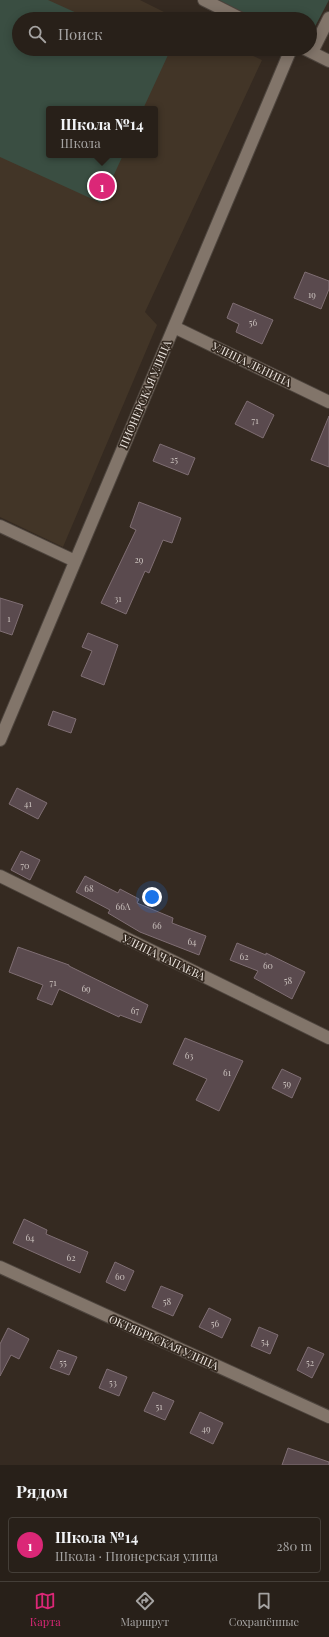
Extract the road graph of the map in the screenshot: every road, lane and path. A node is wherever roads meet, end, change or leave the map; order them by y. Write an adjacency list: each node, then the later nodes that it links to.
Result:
1 (204, 0): 2 (street)
2 (228, 12)
3 (329, 18): 4 (street)
4 (317, 36)
5 (317, 55): 7 (street)
6 (288, 56): 8 (street, ПИОНЕРСКАЯ УЛИЦА)
7 (329, 61)
8 (174, 327): 9 (street, УЛИЦА ЛЕНИНА); 11 (street, ПИОНЕРСКАЯ УЛИЦА)
9 (329, 402)
10 (0, 526): 11 (street)
11 (75, 561): 12 (street, ПИОНЕРСКАЯ УЛИЦА)
12 (0, 740)
13 (0, 876): 14 (street, УЛИЦА ЧАПАЕВА)
14 (329, 1038)
15 (0, 1267): 16 (street, ОКТЯБРЬСКАЯ УЛИЦА)
16 (329, 1416)

